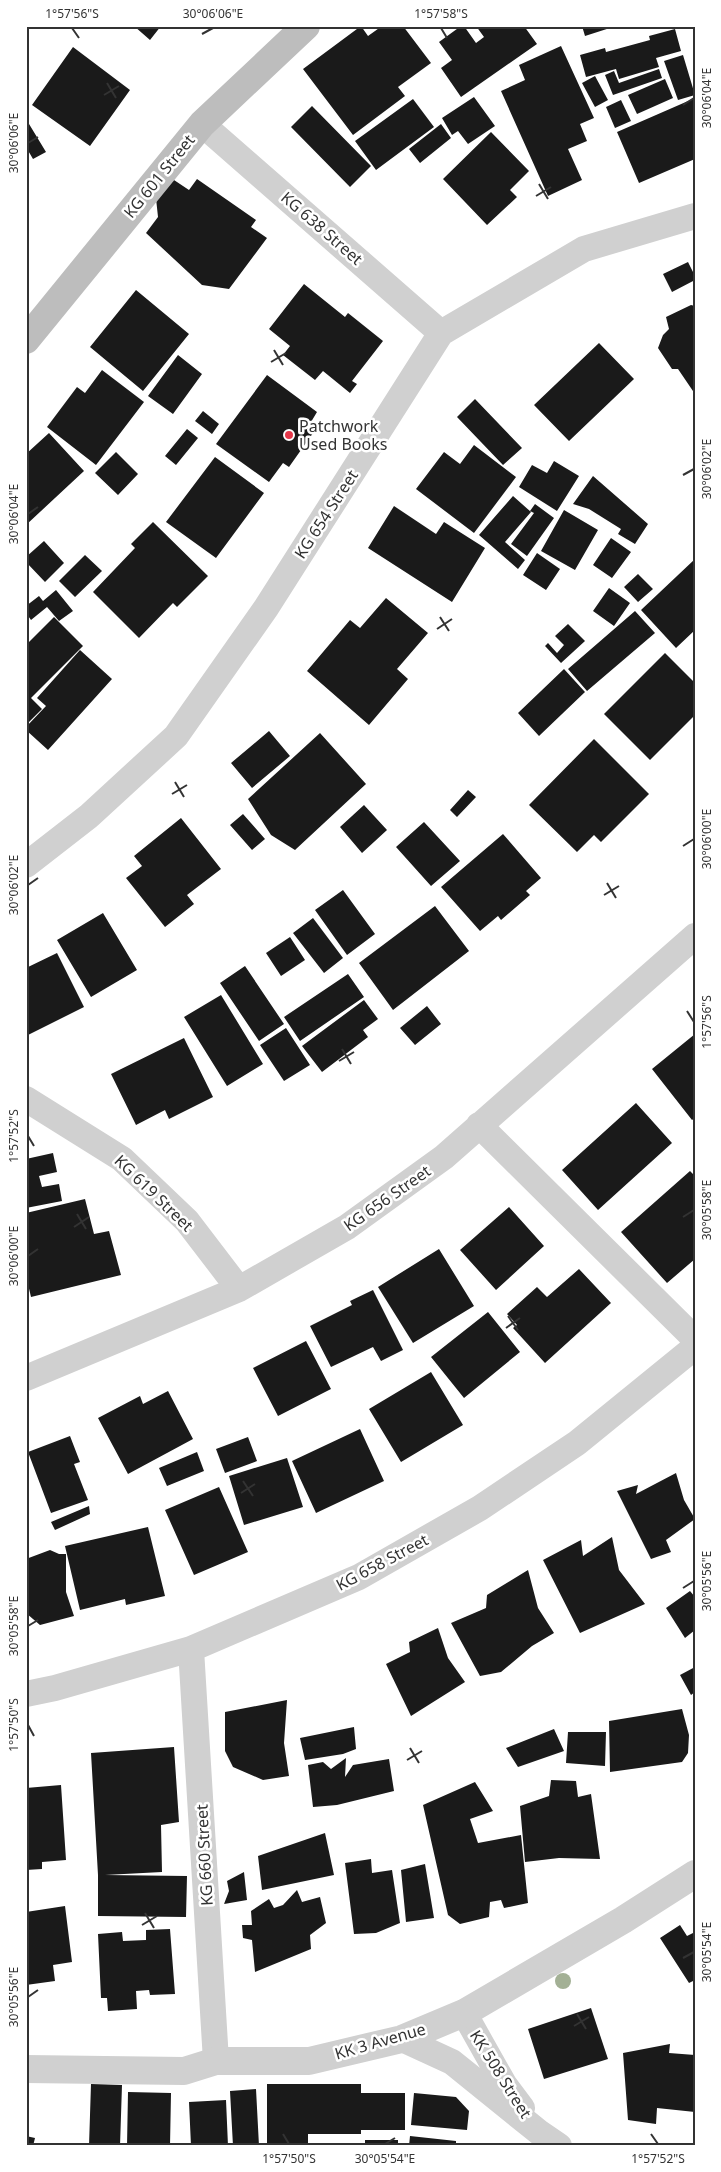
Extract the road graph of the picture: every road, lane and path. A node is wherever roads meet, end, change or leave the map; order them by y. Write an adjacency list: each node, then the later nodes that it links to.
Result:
1 (306, 26): 2 (main road, KG 601 Street)
2 (202, 124): 4 (street, KG 638 Street); 5 (main road, KG 601 Street)
3 (695, 216): 4 (street, KG 654 Street)
4 (441, 333): 6 (street, KG 654 Street)
5 (26, 340)
6 (26, 865)
7 (695, 936): 9 (street, KG 656 Street)
8 (26, 1099): 10 (street, KG 619 Street)
9 (479, 1125): 10 (street, KG 656 Street); 11 (street)
10 (239, 1289): 13 (street, KG 656 Street)
11 (695, 1339)
12 (695, 1347): 14 (street, KG 658 Street)
13 (26, 1378)
14 (192, 1649): 15 (street, KG 658 Street); 19 (street, KG 660 Street)
15 (26, 1694)
16 (695, 1874): 17 (street, KK 3 Avenue)
17 (464, 2013): 18 (street, KK 3 Avenue); 21 (street, KK 508 Street)
18 (402, 2039): 19 (street, KK 3 Avenue); 21 (street, KK 508 Street)
19 (216, 2061): 20 (street, KK 3 Avenue)
20 (26, 2069)
21 (549, 2140)

